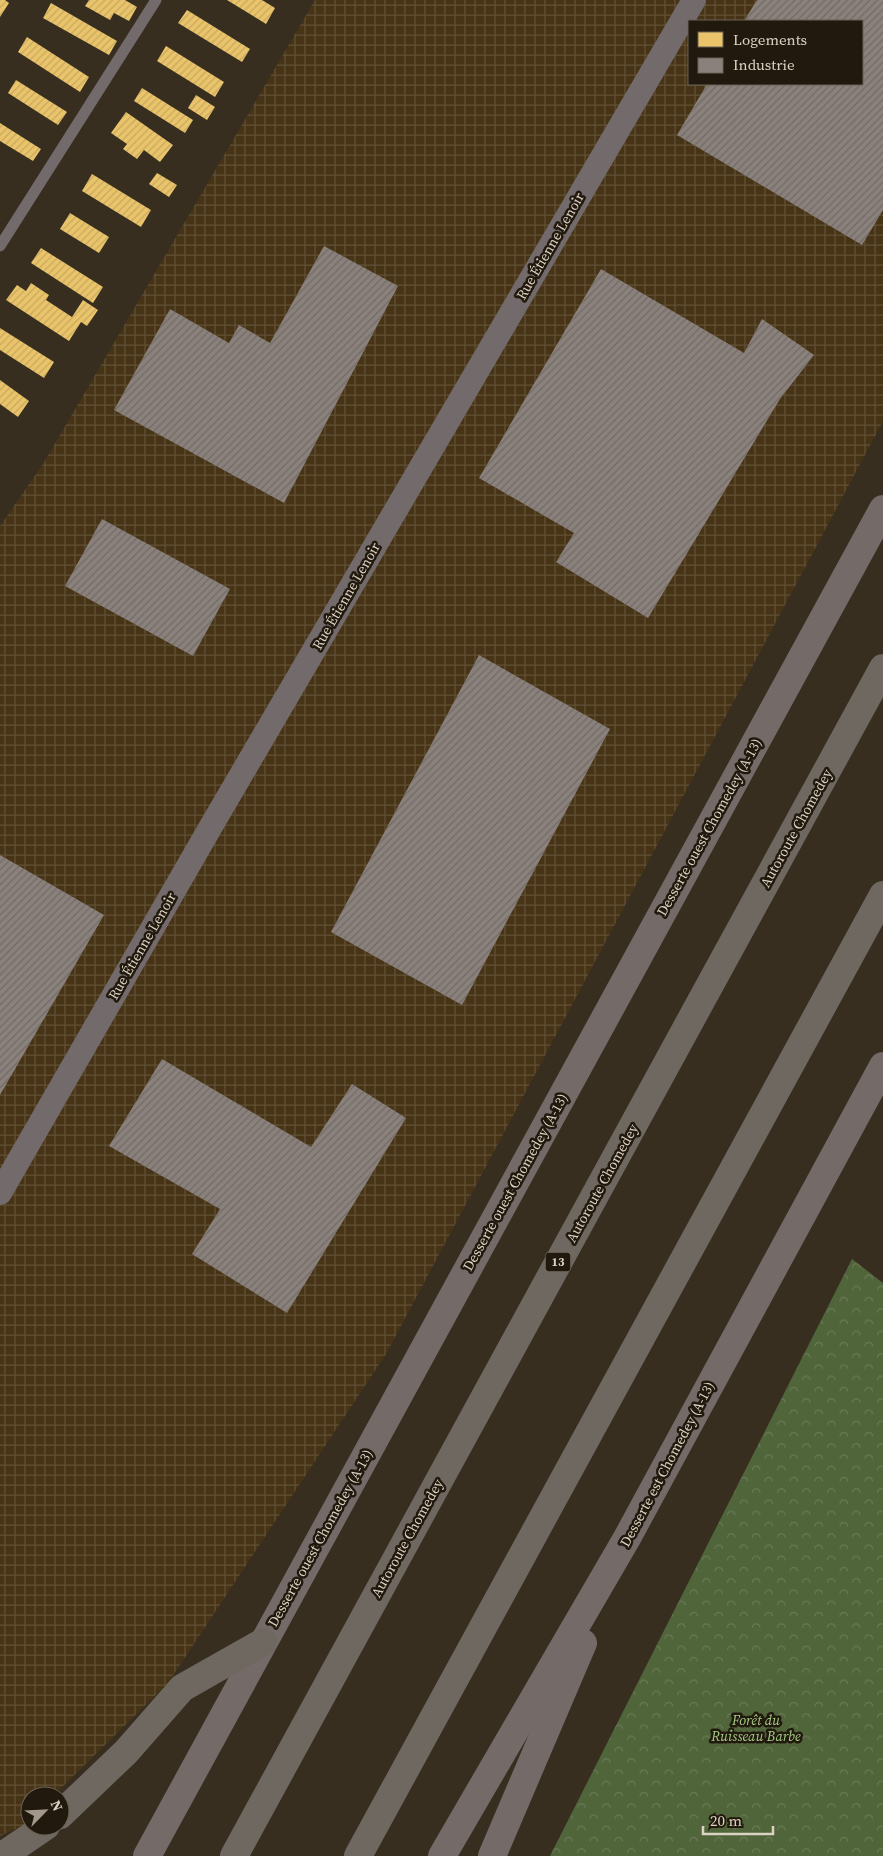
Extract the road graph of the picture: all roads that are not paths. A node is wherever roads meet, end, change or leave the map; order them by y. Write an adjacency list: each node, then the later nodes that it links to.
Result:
1 (156, 0): 3 (lane)
2 (694, 0): 8 (street, Rue Étienne Lenoir)
3 (0, 246)
4 (883, 508): 10 (main road, Desserte ouest Chomedey (A-13))
5 (883, 668): 15 (highway, Autoroute Chomedey / 13)
6 (883, 894): 16 (highway)
7 (883, 1066): 9 (main road, Desserte est Chomedey (A-13))
8 (0, 1193)
9 (627, 1538): 17 (main road, Desserte est Chomedey (A-13)); 18 (main road)
10 (263, 1642): 11 (highway); 14 (main road, Desserte ouest Chomedey (A-13))
11 (70, 1805)
12 (31, 1836): 13 (highway)
13 (2, 1856)
14 (147, 1856)
15 (234, 1856)
16 (358, 1856)
17 (442, 1856)
18 (492, 1856)

